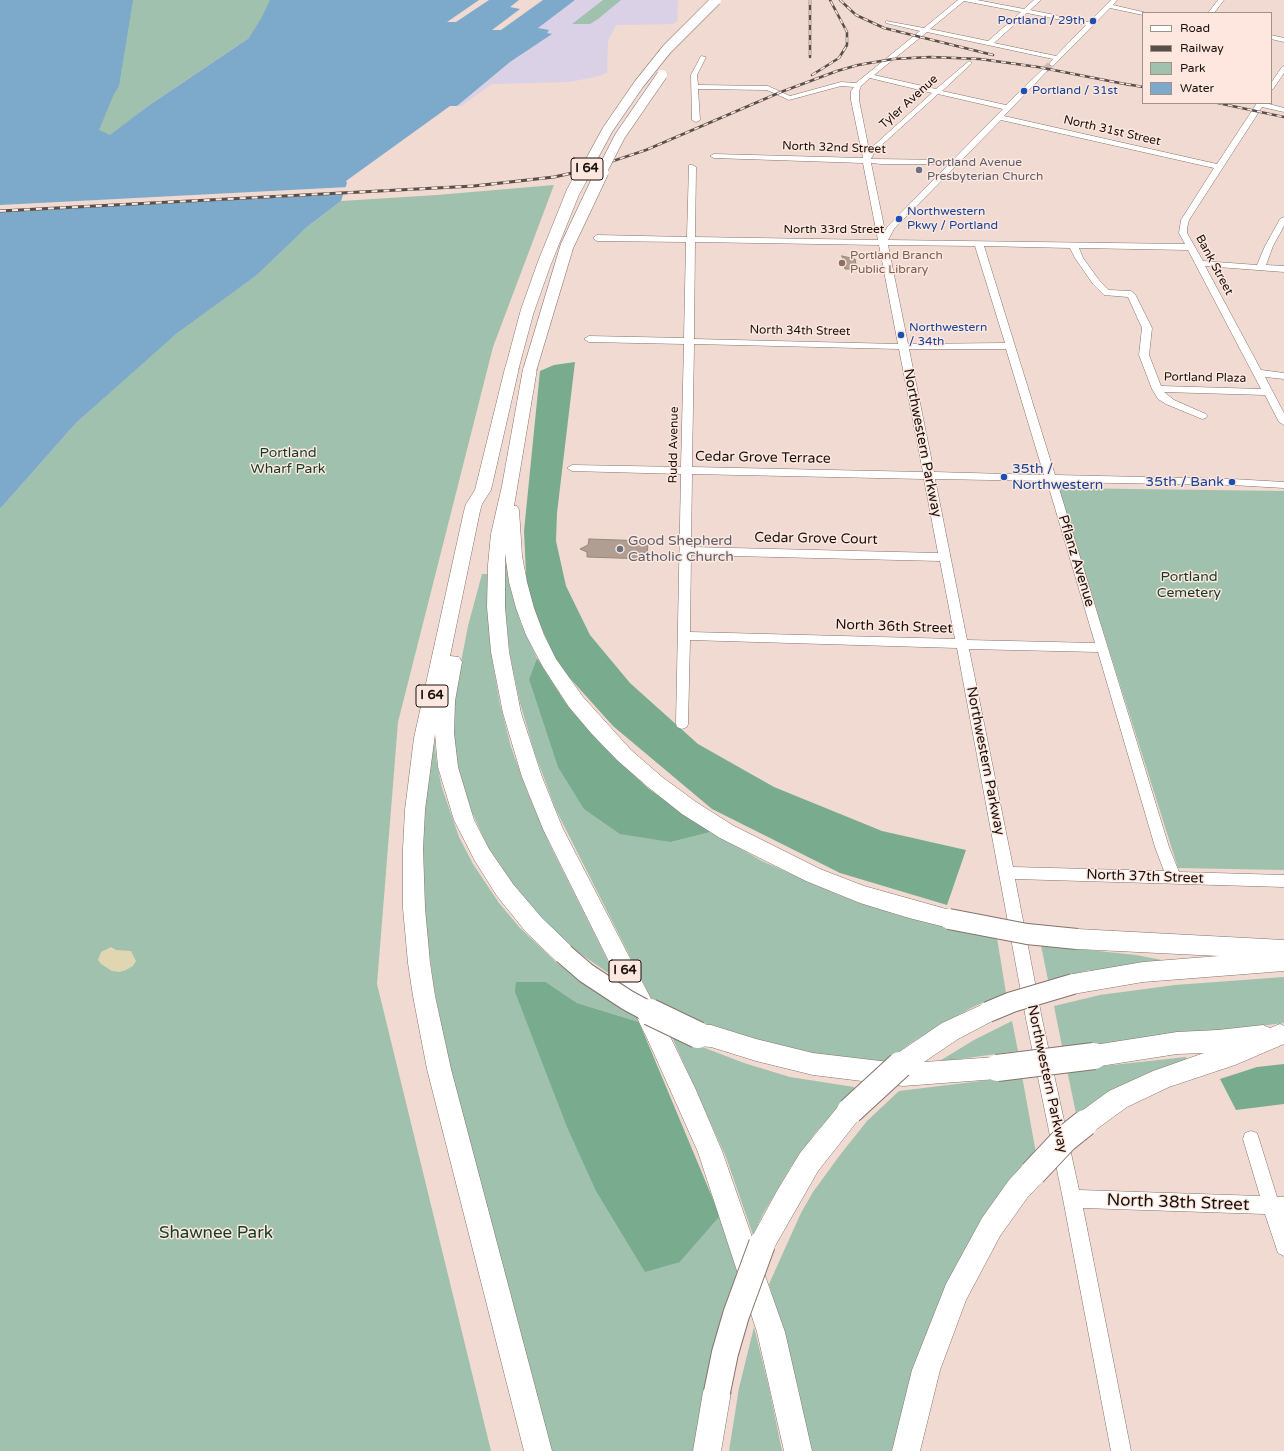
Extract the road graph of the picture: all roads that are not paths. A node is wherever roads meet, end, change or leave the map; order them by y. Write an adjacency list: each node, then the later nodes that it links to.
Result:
1 (716, 0): 59 (highway, I 64, bridge)
2 (729, 0): 18 (highway)
3 (962, 0): 14 (street)
4 (966, 0): 9 (street)
5 (1038, 0): 9 (street)
6 (1114, 0): 8 (street)
7 (1221, 0): 10 (street)
8 (1108, 6): 11 (street); 13 (street)
9 (1026, 11): 13 (street); 17 (street)
10 (1211, 12)
11 (1142, 13)
12 (888, 22): 14 (street)
13 (1091, 24): 20 (street)
14 (925, 30): 17 (street); 24 (street)
15 (1272, 37): 16 (street)
16 (1284, 40)
17 (989, 44): 20 (street)
18 (680, 53)
19 (703, 57): 27 (street)
20 (1057, 58): 30 (street)
21 (969, 63): 28 (street, Tyler Avenue)
22 (667, 68): 65 (highway, I 64, bridge)
23 (1284, 68): 26 (street)
24 (869, 76): 25 (street); 28 (street)
25 (858, 85): 27 (street); 35 (street, Northwestern Parkway)
26 (1272, 86)
27 (695, 87): 33 (street)
28 (936, 92): 30 (street); 35 (street, Tyler Avenue)
29 (1260, 104): 31 (street); 38 (street, Bank Street)
30 (1008, 108): 32 (street)
31 (1284, 110)
32 (999, 117): 36 (street); 38 (street, North 31st Street)
33 (696, 120)
34 (714, 156): 35 (street, North 32nd Street)
35 (866, 160): 36 (street, North 32nd Street); 42 (street, Northwestern Parkway)
36 (954, 162): 42 (street)
37 (692, 167): 41 (street, Rudd Avenue)
38 (1219, 167): 45 (street, Bank Street)
39 (1284, 219): 47 (street)
40 (597, 238): 41 (street, North 33rd Street)
41 (691, 240): 42 (street, North 33rd Street); 50 (street, Rudd Avenue)
42 (883, 242): 43 (street, North 33rd Street); 51 (street, Northwestern Parkway)
43 (980, 244): 44 (street, North 33rd Street); 52 (street, Pflanz Avenue)
44 (1074, 246): 45 (street, North 33rd Street); 55 (street, Portland Plaza)
45 (1191, 247): 46 (street, Bank Street)
46 (1199, 263): 47 (street); 53 (street, Bank Street)
47 (1261, 266): 48 (street)
48 (1284, 269)
49 (589, 340): 50 (street, North 34th Street)
50 (689, 341): 51 (street, North 34th Street); 61 (street, Rudd Avenue)
51 (903, 346): 52 (street, North 34th Street); 62 (street, Northwestern Parkway)
52 (1011, 346): 63 (street, Pflanz Avenue)
53 (1258, 373): 54 (street); 56 (street, Bank Street)
54 (1284, 376)
55 (1157, 389): 56 (street, Portland Plaza); 57 (street)
56 (1268, 392): 58 (street, Bank Street)
57 (1202, 416)
58 (1284, 422)
59 (495, 439): 66 (highway, I 64); 85 (highway)
60 (572, 468): 61 (street, Cedar Grove Terrace)
61 (687, 471): 62 (street, Cedar Grove Terrace); 67 (street, Rudd Avenue)
62 (929, 476): 63 (street, Cedar Grove Terrace); 68 (street, Northwestern Parkway)
63 (1050, 478): 64 (street, Cedar Grove Terrace); 71 (street, Pflanz Avenue)
64 (1284, 485)
65 (510, 486): 76 (highway, bridge); 86 (highway, I 64)
66 (483, 490): 78 (highway, bridge); 83 (highway, I 64)
67 (686, 551): 68 (street, Cedar Grove Court); 69 (street, Rudd Avenue)
68 (945, 557): 70 (street, Northwestern Parkway)
69 (684, 636): 70 (street, North 36th Street); 72 (street, Rudd Avenue)
70 (962, 644): 71 (street, North 36th Street); 73 (street, Northwestern Parkway)
71 (1103, 648): 74 (street, Pflanz Avenue)
72 (682, 724)
73 (1007, 873): 74 (street, North 37th Street); 80 (street, Northwestern Parkway)
74 (1174, 878): 75 (street, North 37th Street)
75 (1284, 881)
76 (1284, 950)
77 (1284, 961): 84 (highway, bridge)
78 (1282, 1034): 87 (highway, bridge)
79 (1251, 1139): 81 (street)
80 (1072, 1199): 81 (street, North 38th Street); 88 (street, Northwestern Parkway)
81 (1278, 1206): 82 (street)
82 (1284, 1247)
83 (538, 1451)
84 (707, 1451)
85 (788, 1451)
86 (798, 1451)
87 (906, 1451)
88 (1121, 1451)

